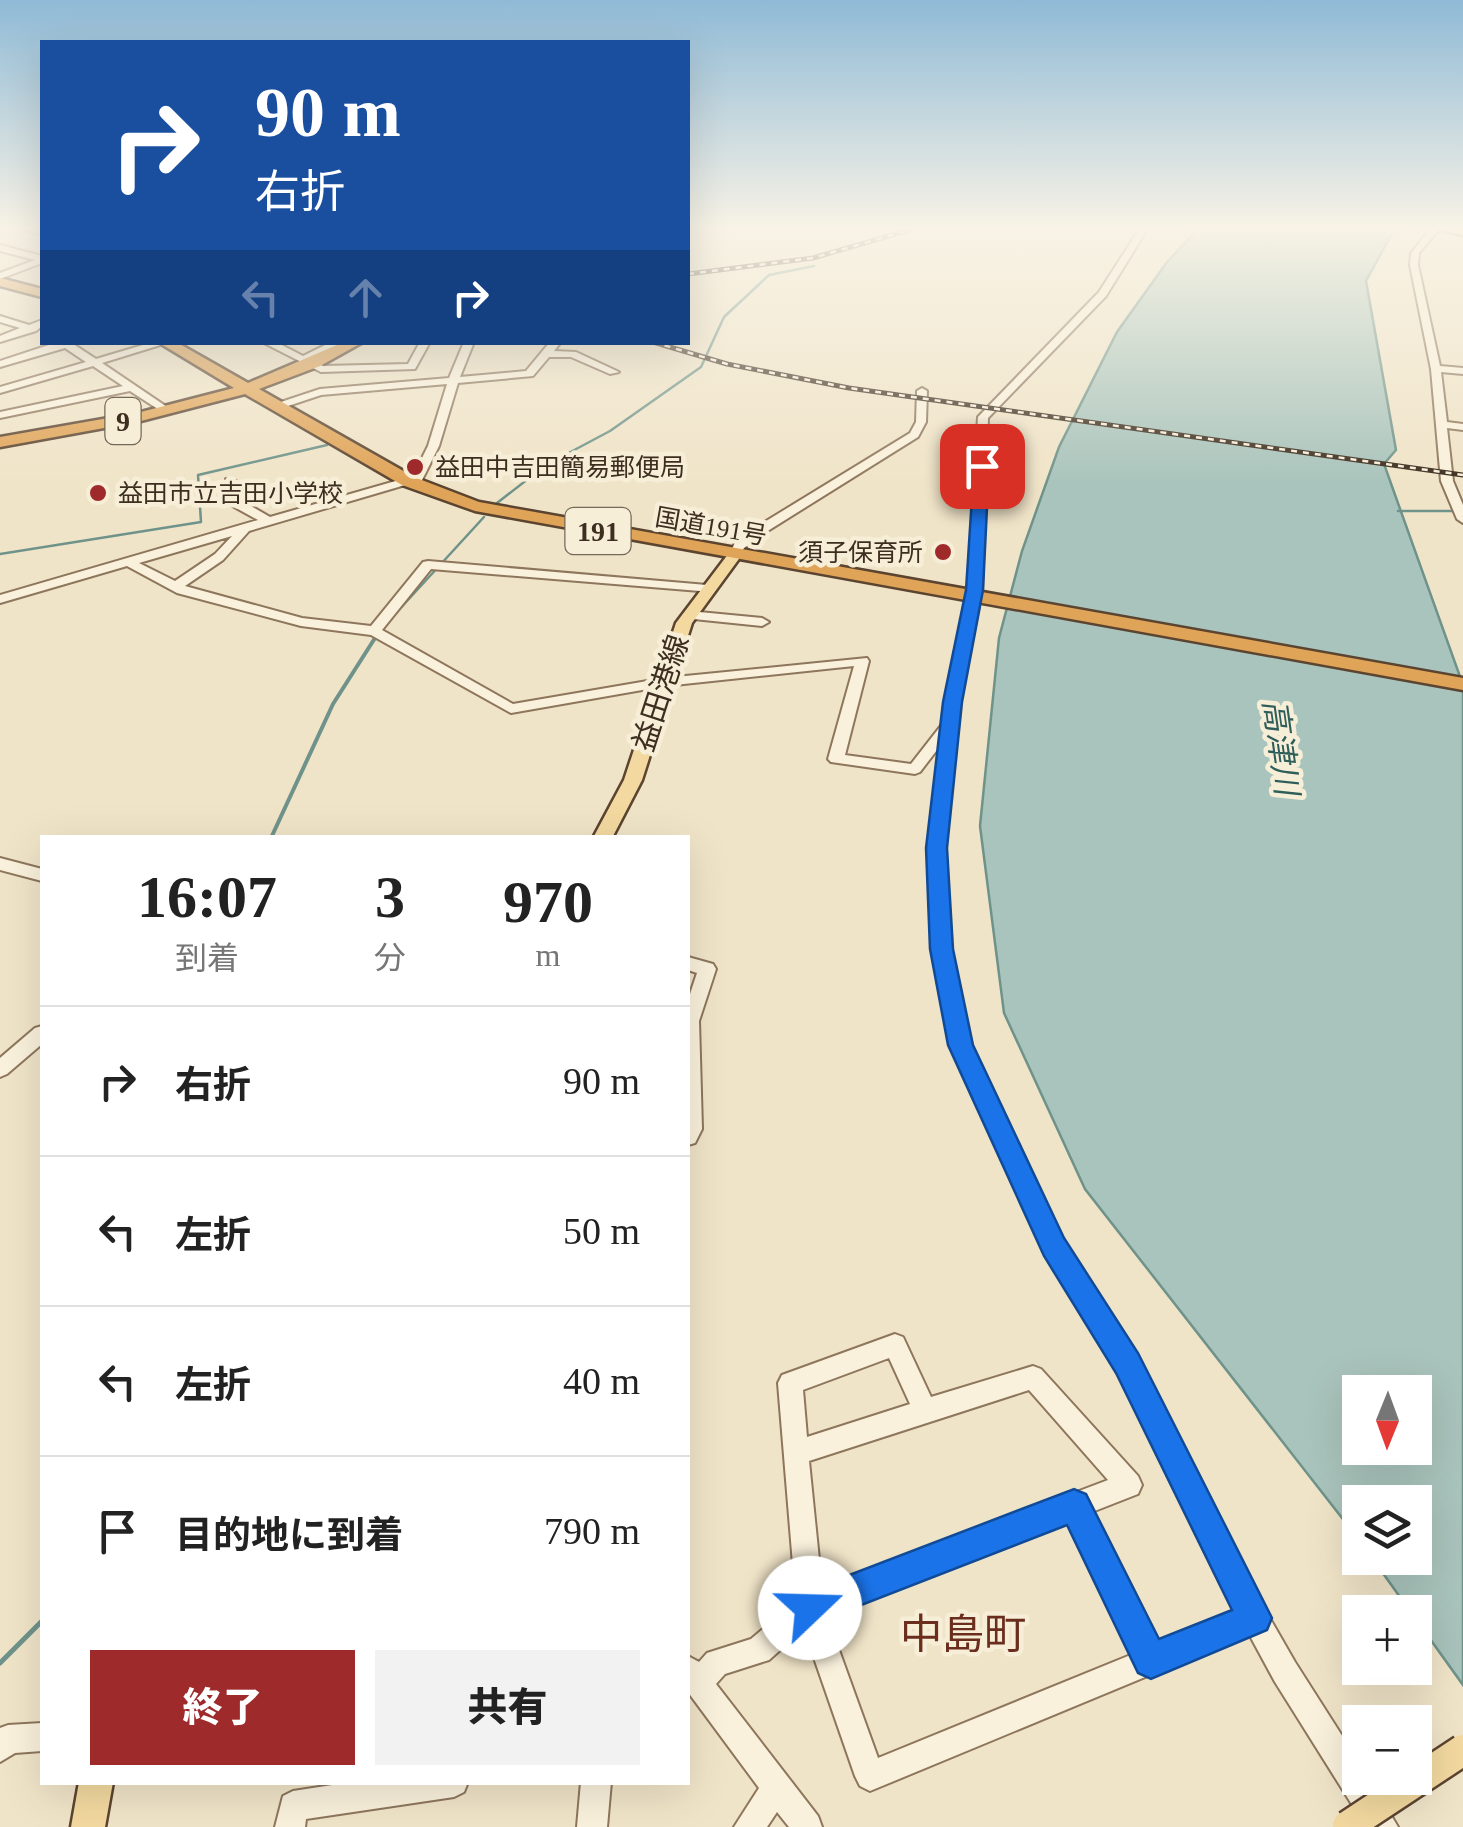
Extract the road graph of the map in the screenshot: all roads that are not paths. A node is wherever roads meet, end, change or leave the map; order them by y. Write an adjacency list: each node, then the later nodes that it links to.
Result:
1 (1084, 313): 48 (street)
2 (1424, 313): 22 (street)
3 (0, 319): 5 (street)
4 (40, 324): 5 (street)
5 (30, 328): 6 (street); 7 (street)
6 (40, 331)
7 (0, 339)
8 (62, 345): 21 (street)
9 (67, 345): 19 (street)
10 (154, 345): 19 (street)
11 (170, 345): 27 (highway, 国道191号 / 191)
12 (273, 345): 20 (street)
13 (335, 345): 20 (street)
14 (349, 345): 20 (highway, 9)
15 (423, 345): 20 (street)
16 (468, 345): 25 (street)
17 (554, 345): 18 (street)
18 (547, 354): 24 (street); 25 (street)
19 (94, 362): 26 (street); 28 (street)
20 (306, 363): 27 (highway, 9)
21 (0, 364)
22 (1436, 369): 23 (street); 33 (street)
23 (1463, 371)
24 (614, 372)
25 (450, 380): 30 (street); 37 (street)
26 (132, 387): 31 (street); 32 (street)
27 (244, 388): 30 (highway, 国道191号 / 191); 31 (highway, 9)
28 (0, 390)
29 (922, 390): 43 (street)
30 (276, 408): 37 (highway, 国道191号 / 191)
31 (168, 411): 35 (highway, 9)
32 (0, 415)
33 (1440, 424): 34 (street); 40 (street)
34 (1463, 427)
35 (0, 442)
36 (230, 481): 39 (street)
37 (408, 481): 41 (street); 43 (highway, 国道191号 / 191)
38 (289, 496): 39 (street)
39 (231, 500): 41 (street)
40 (1463, 518)
41 (270, 522): 42 (street)
42 (245, 529): 44 (street); 45 (street)
43 (734, 556): 46 (main road, 益田港線); 48 (highway, 国道191号 / 191)
44 (132, 564): 45 (street); 47 (street)
45 (174, 587): 51 (street)
46 (707, 589): 49 (main road, 益田港線); 51 (street)
47 (1, 594)
48 (974, 599): 53 (highway, 国道191号 / 191); 54 (street)
49 (689, 615): 50 (street); 52 (main road, 益田港線)
50 (762, 622)
51 (374, 631): 52 (street)
52 (665, 682): 54 (street); 55 (main road, 益田港線)
53 (1463, 684)
54 (950, 724): 68 (street)
55 (604, 835)
56 (0, 864): 57 (street)
57 (40, 874)
58 (690, 965): 59 (street)
59 (690, 1020)
60 (690, 1020): 63 (street)
61 (40, 1035): 62 (street)
62 (0, 1069)
63 (690, 1133)
64 (925, 1411): 65 (street); 65 (street); 66 (street)
65 (796, 1453): 67 (street)
66 (1074, 1506): 67 (street); 69 (street)
67 (810, 1608): 69 (street); 70 (street)
68 (1255, 1618): 69 (street); 85 (street)
69 (1151, 1661)
70 (693, 1677): 77 (street)
71 (40, 1737): 72 (street)
72 (0, 1748)
73 (1463, 1750): 79 (main road, bridge)
74 (95, 1785): 80 (main road)
75 (415, 1785): 78 (street)
76 (596, 1785): 82 (street)
77 (778, 1788): 83 (street); 84 (street)
78 (364, 1789): 81 (street)
79 (1347, 1826)
80 (88, 1827)
81 (290, 1827)
82 (592, 1827)
83 (749, 1827)
84 (806, 1827)
85 (1382, 1827)

